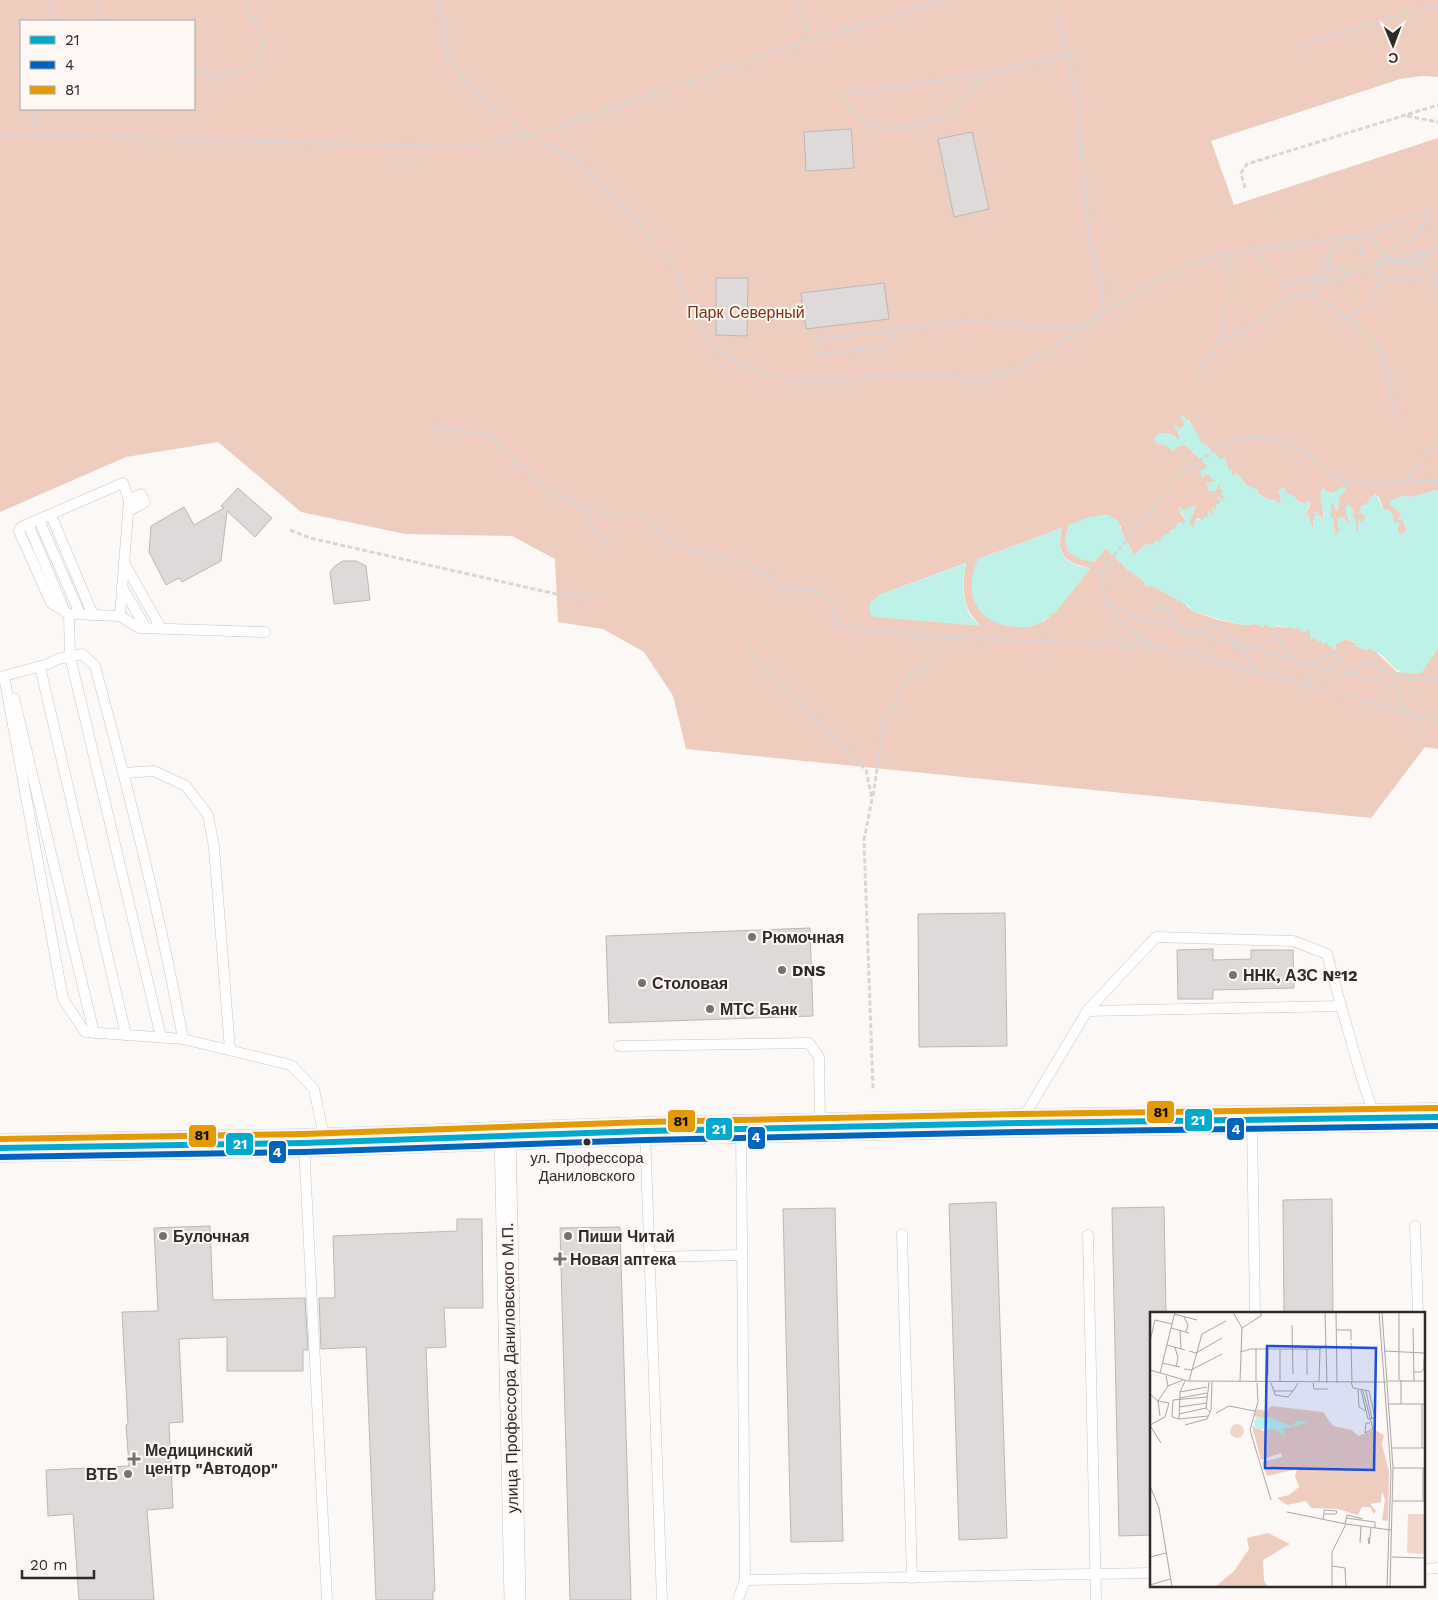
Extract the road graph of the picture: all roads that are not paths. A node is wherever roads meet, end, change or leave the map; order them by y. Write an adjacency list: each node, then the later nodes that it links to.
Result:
1 (129, 500): 2 (lane); 2 (lane); 3 (lane)
2 (129, 511): 5 (lane)
3 (51, 515): 4 (lane); 8 (lane)
4 (39, 520): 7 (lane); 7 (lane)
5 (124, 563): 6 (lane); 11 (lane)
6 (122, 588): 9 (lane); 10 (lane)
7 (71, 613): 8 (lane); 13 (lane)
8 (93, 614): 9 (lane)
9 (123, 615): 10 (lane)
10 (146, 628): 11 (lane)
11 (161, 628): 12 (lane)
12 (265, 632)
13 (70, 656): 14 (lane); 16 (lane); 21 (lane)
14 (40, 667): 15 (lane); 20 (lane)
15 (8, 675): 19 (lane); 19 (lane)
16 (124, 773): 22 (lane); 24 (lane)
17 (1341, 1006): 18 (lane); 18 (lane); 26 (lane)
18 (1087, 1011): 28 (lane)
19 (94, 1033): 20 (lane)
20 (126, 1034): 21 (lane)
21 (161, 1037): 22 (lane)
22 (183, 1039): 24 (lane)
23 (619, 1046): 29 (lane)
24 (230, 1050): 33 (lane)
25 (1438, 1116): 26 (main road)
26 (1376, 1118): 27 (main road)
27 (1252, 1119): 28 (main road); 40 (lane)
28 (1020, 1123): 29 (main road)
29 (820, 1127): 30 (main road)
30 (741, 1129): 31 (main road); 38 (lane)
31 (644, 1131): 32 (main road); 39 (lane)
32 (505, 1136): 33 (main road); 47 (street, улица Профессора Даниловского М.П.)
33 (315, 1143): 34 (main road); 46 (lane)
34 (0, 1148)
35 (1415, 1226): 41 (lane)
36 (902, 1234): 44 (lane)
37 (1088, 1235): 43 (lane)
38 (742, 1255): 39 (lane); 45 (lane)
39 (649, 1257): 48 (lane)
40 (1256, 1312)
41 (1418, 1312)
42 (1150, 1573): 43 (lane)
43 (1095, 1574): 44 (lane); 50 (lane)
44 (912, 1578): 45 (lane)
45 (746, 1580): 49 (lane)
46 (327, 1600)
47 (515, 1600)
48 (662, 1600)
49 (738, 1600)
50 (1096, 1600)

